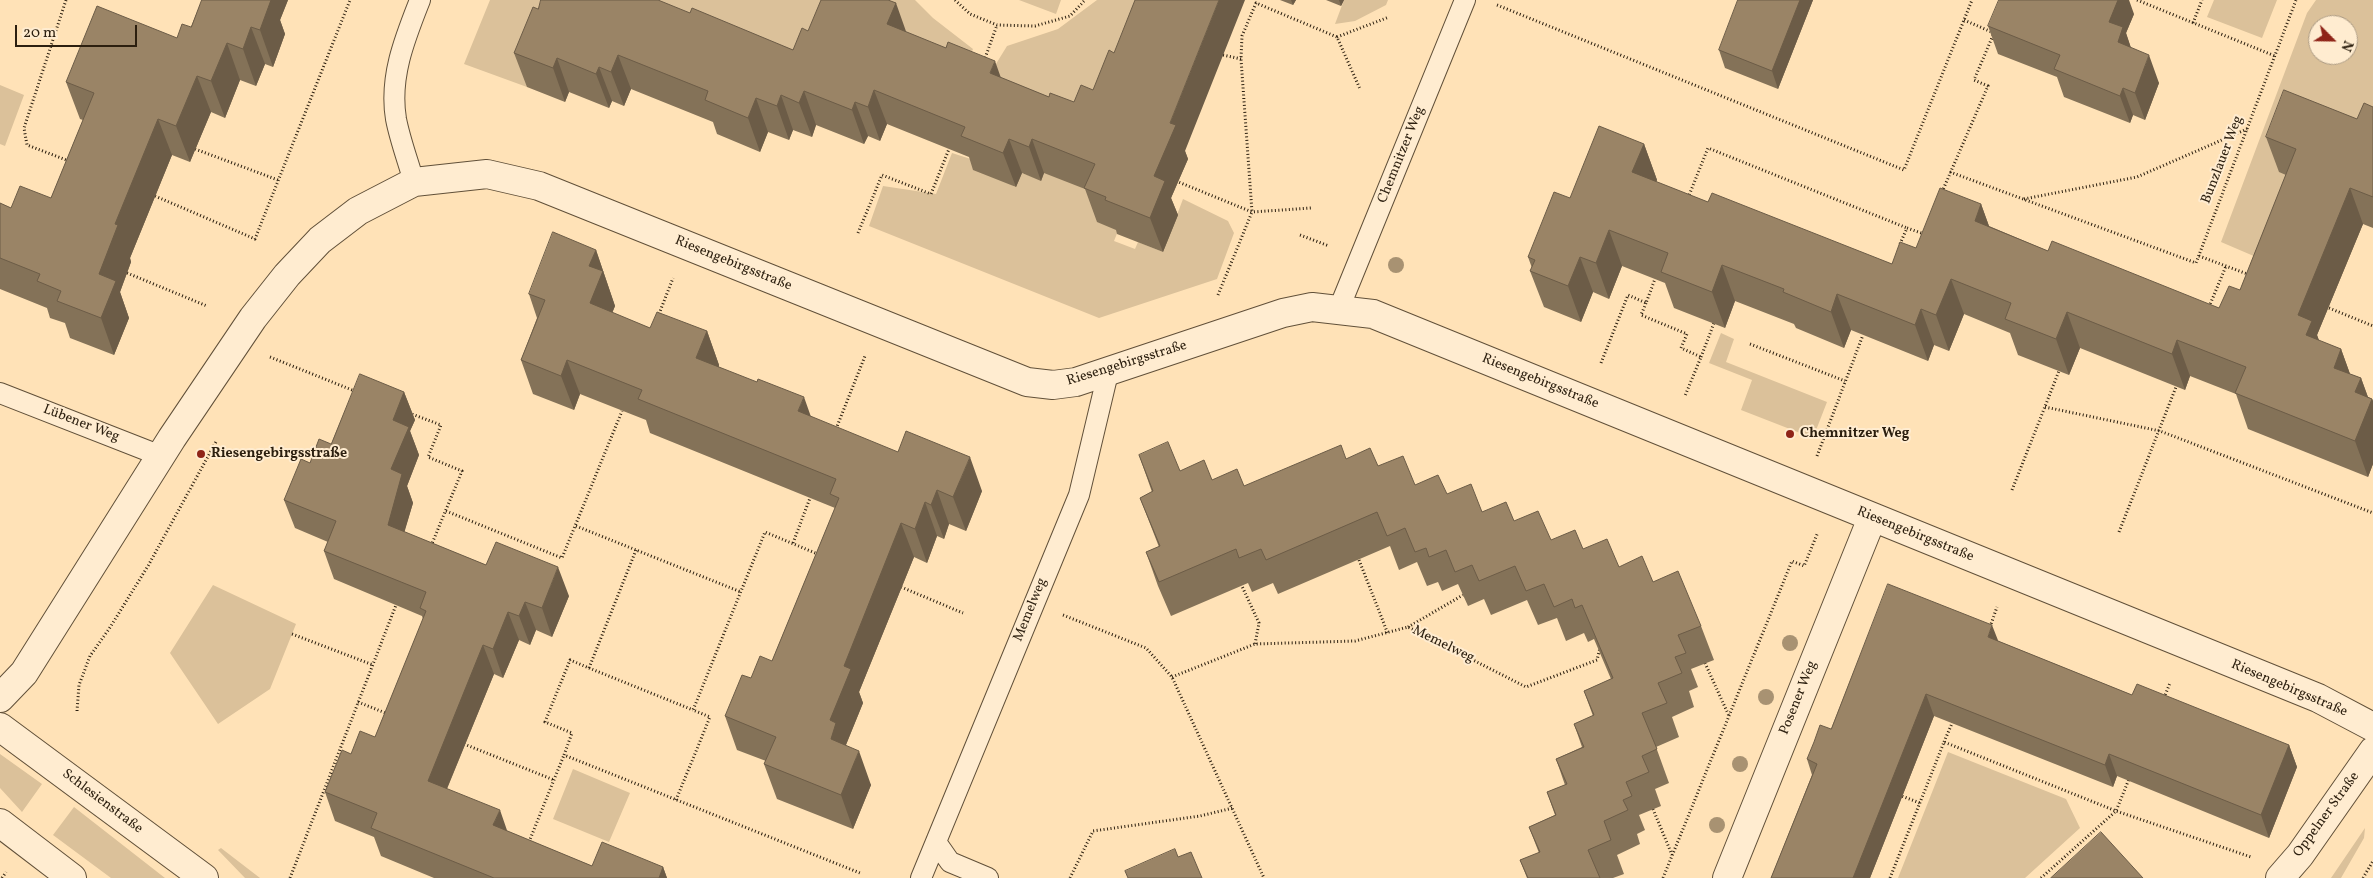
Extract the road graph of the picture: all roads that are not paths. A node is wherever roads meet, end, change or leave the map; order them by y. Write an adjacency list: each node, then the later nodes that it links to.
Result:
1 (420, 0): 3 (lane)
2 (1465, 0): 4 (lane, Chemnitzer Weg)
3 (414, 182): 5 (street, Riesengebirgsstraße); 7 (street, Riesengebirgsstraße)
4 (1338, 311): 5 (street, Riesengebirgsstraße); 8 (street, Riesengebirgsstraße)
5 (1108, 373): 14 (lane, Memelweg)
6 (0, 393): 7 (lane, Lübener Weg)
7 (161, 456): 9 (street, Riesengebirgsstraße)
8 (1872, 518): 11 (street, Riesengebirgsstraße); 20 (street, Posener Weg)
9 (0, 698)
10 (0, 727): 17 (street, Schlesienstraße)
11 (2373, 727)
12 (2373, 751): 15 (street, Oppelner Straße)
13 (0, 823): 16 (street)
14 (936, 842): 18 (lane, Memelweg); 19 (lane)
15 (2283, 874)
16 (72, 878)
17 (204, 878)
18 (921, 878)
19 (988, 878)
20 (1727, 878)

